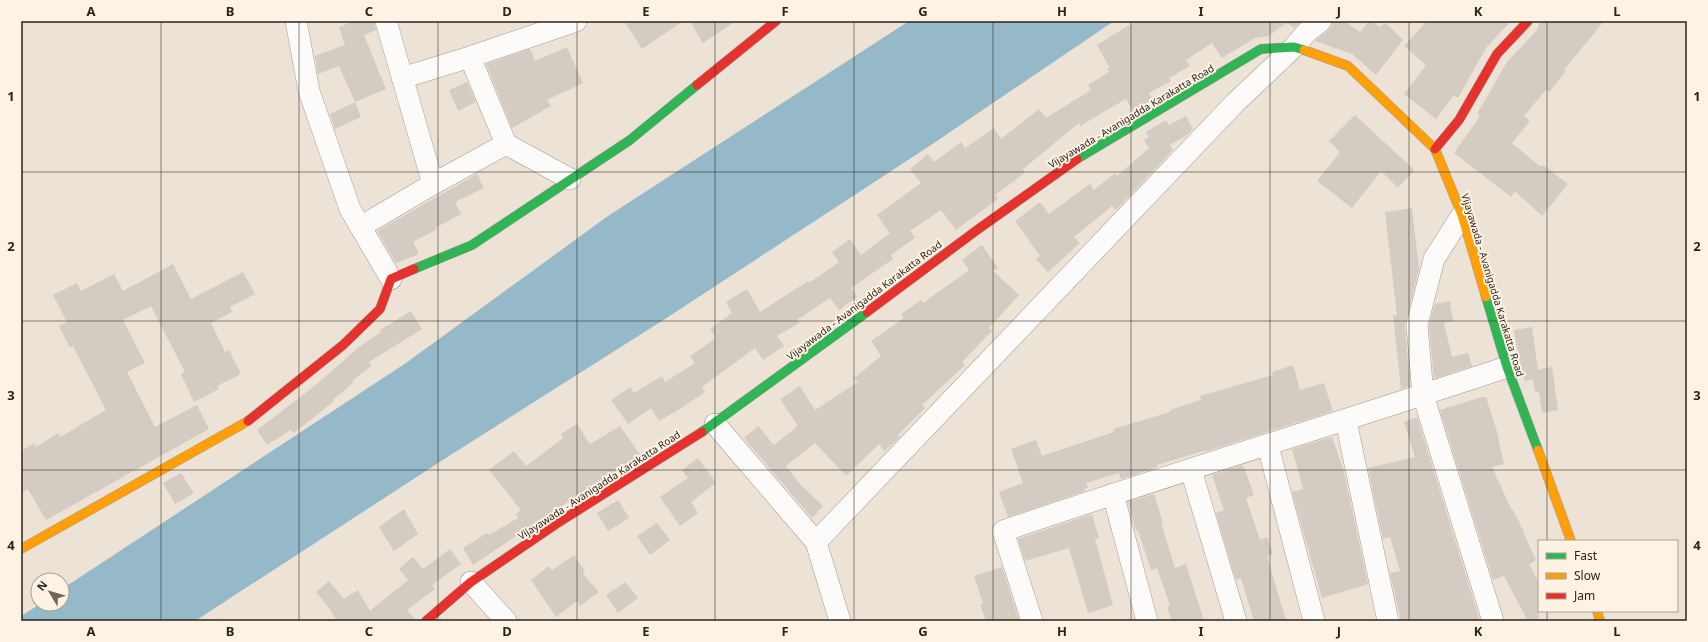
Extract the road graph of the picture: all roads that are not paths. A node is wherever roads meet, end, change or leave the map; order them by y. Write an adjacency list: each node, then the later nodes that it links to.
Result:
1 (296, 21): 15 (street)
2 (386, 21): 9 (street)
3 (576, 21): 8 (street)
4 (776, 21): 12 (main road)
5 (1321, 21): 7 (street)
6 (1528, 21): 11 (main road)
7 (1294, 47): 11 (main road, Vijayawada - Avanigadda Karakatta Road); 20 (main road, Vijayawada - Avanigadda Karakatta Road); 25 (street)
8 (470, 57): 9 (street); 10 (street)
9 (402, 78): 13 (street)
10 (506, 144): 12 (street); 13 (street)
11 (1435, 149): 14 (main road, Vijayawada - Avanigadda Karakatta Road)
12 (570, 179): 16 (main road)
13 (433, 184): 15 (street)
14 (1462, 215): 17 (main road, Vijayawada - Avanigadda Karakatta Road); 18 (street)
15 (360, 227): 16 (street)
16 (391, 279): 26 (main road)
17 (1507, 367): 18 (street); 24 (main road, Vijayawada - Avanigadda Karakatta Road)
18 (1423, 395): 19 (street); 36 (street)
19 (1346, 421): 21 (street); 35 (street)
20 (715, 424): 25 (street); 27 (main road, Vijayawada - Avanigadda Karakatta Road)
21 (1268, 446): 22 (street); 34 (street)
22 (1191, 470): 23 (street); 33 (street)
23 (1114, 494): 31 (street); 32 (street)
24 (1571, 540)
25 (816, 542): 30 (street)
26 (21, 549)
27 (471, 582): 28 (main road, Vijayawada - Avanigadda Karakatta Road); 29 (street)
28 (426, 621)
29 (506, 621)
30 (840, 621)
31 (1032, 621)
32 (1147, 621)
33 (1236, 621)
34 (1314, 621)
35 (1388, 621)
36 (1493, 621)

